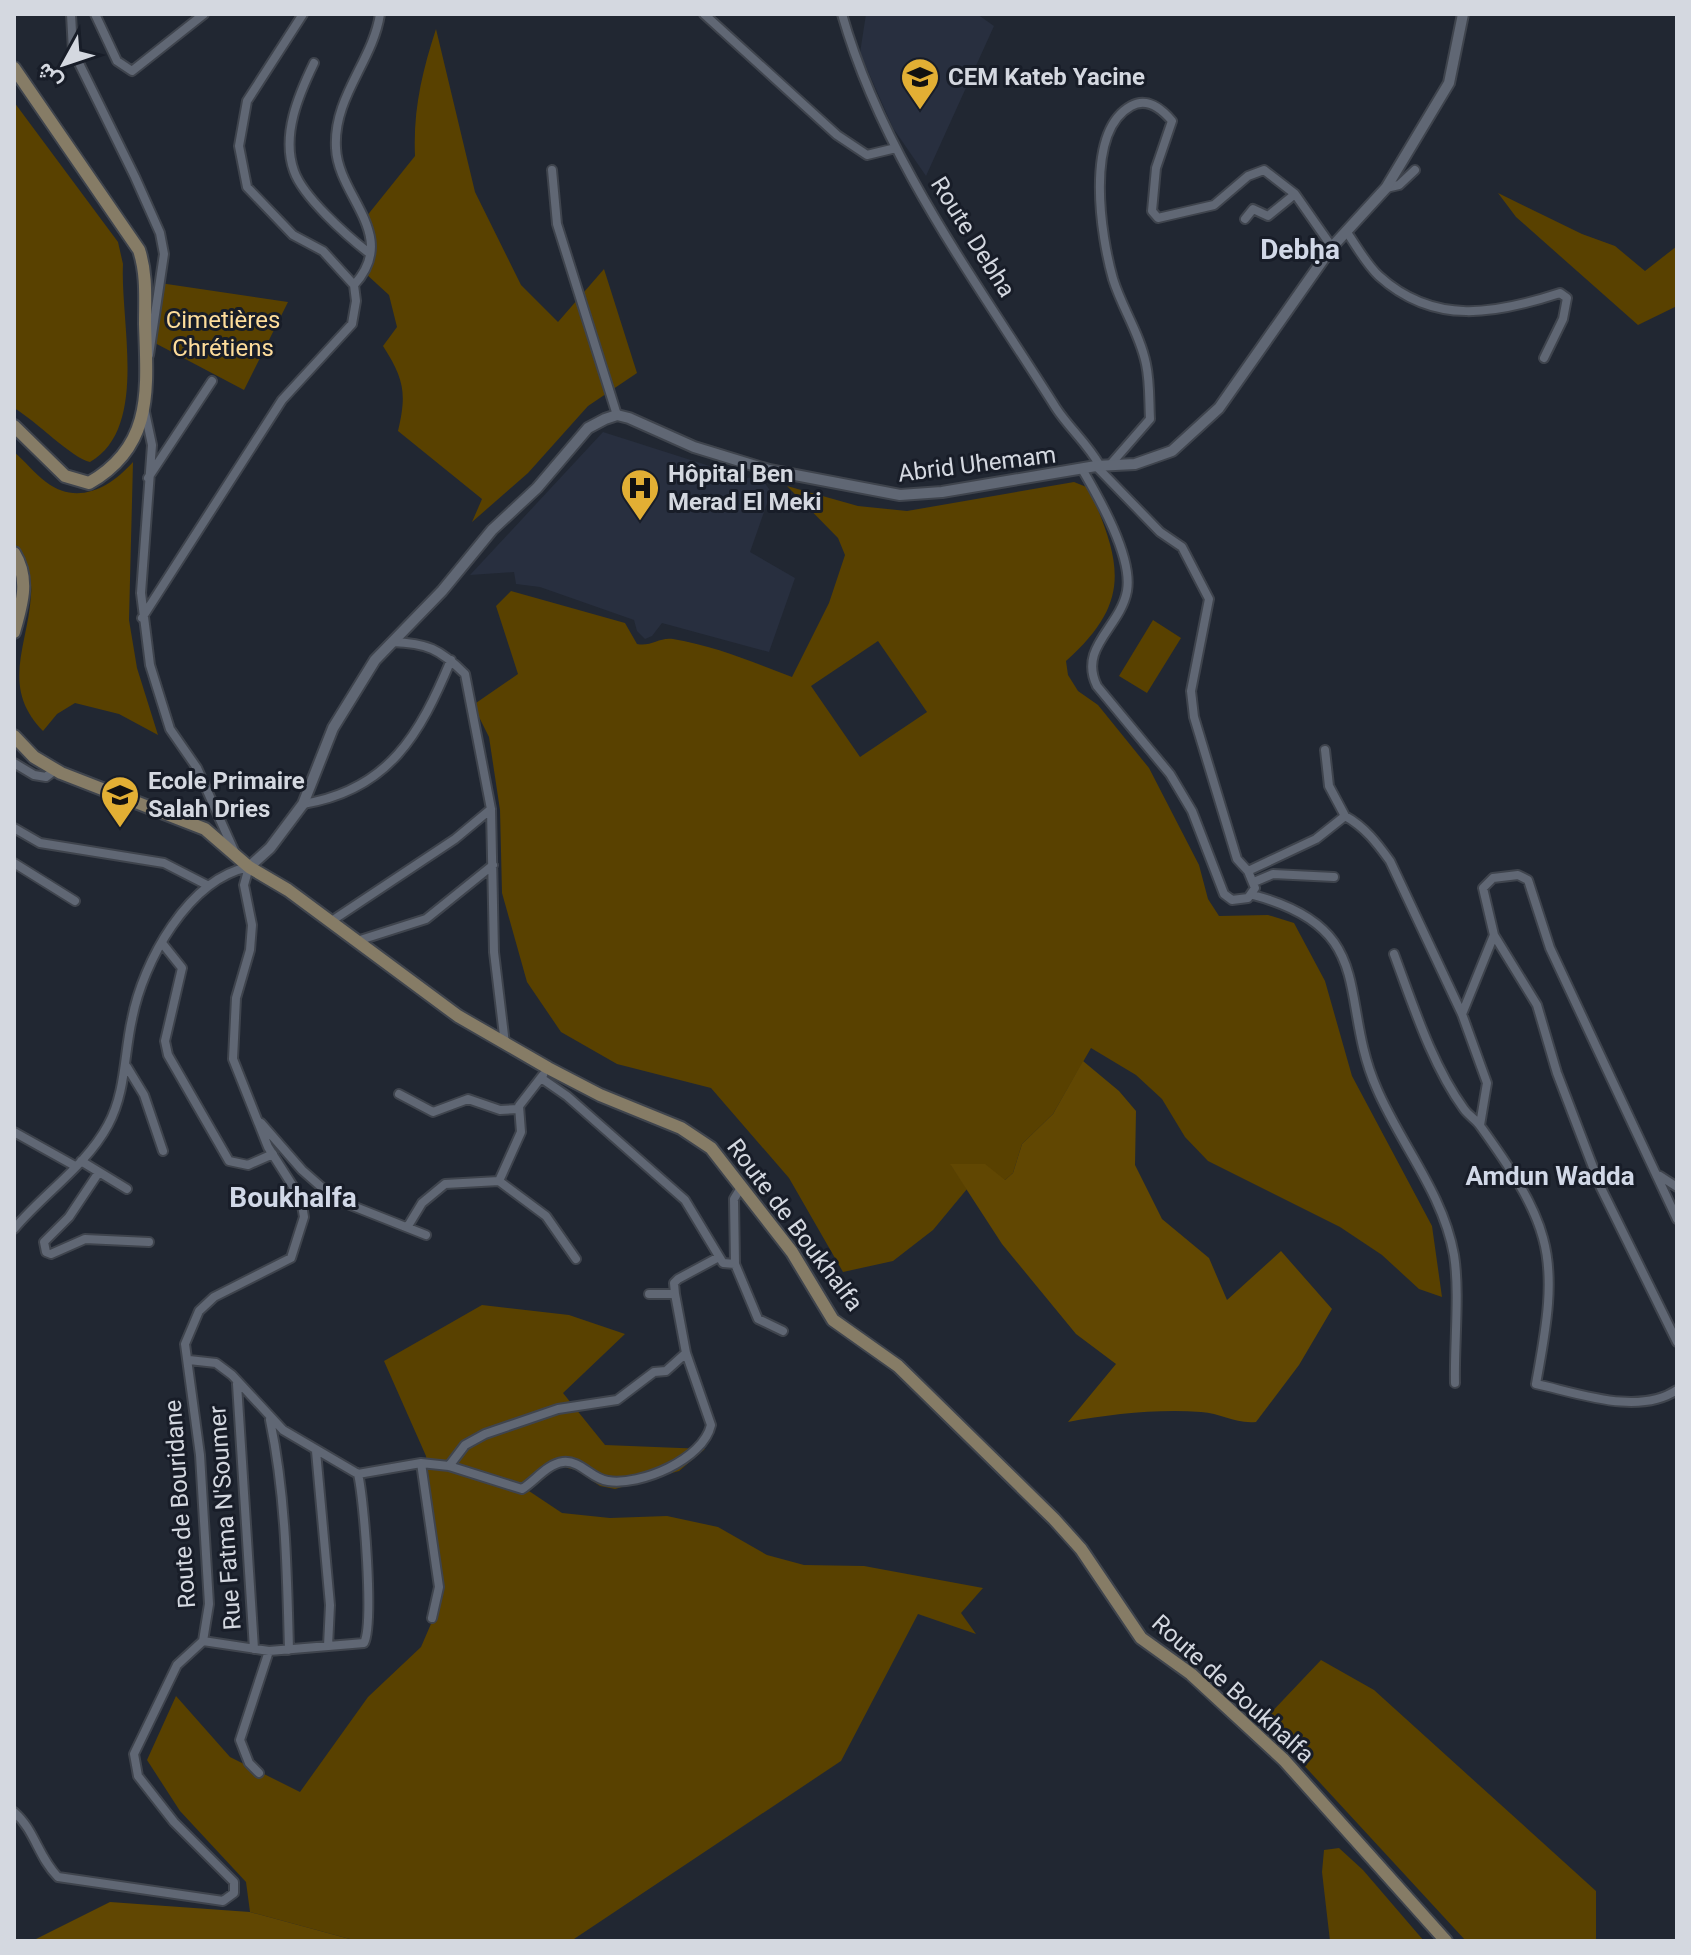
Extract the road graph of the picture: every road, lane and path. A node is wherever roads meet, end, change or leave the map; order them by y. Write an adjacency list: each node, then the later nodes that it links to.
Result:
1 (71, 14): 22 (street)
2 (95, 14): 3 (street)
3 (204, 14)
4 (303, 14): 20 (street)
5 (380, 14): 19 (street)
6 (704, 14): 11 (street)
7 (842, 14): 11 (street, Route Debha)
8 (1463, 14): 14 (street, Abrid Uhemam)
9 (314, 63): 19 (street)
10 (14, 68): 22 (main road)
11 (896, 148): 27 (street, Route Debha)
12 (552, 170): 25 (street)
13 (1415, 170): 14 (street)
14 (1386, 188): 17 (street, Abrid Uhemam)
15 (1295, 194): 16 (street); 18 (street); 27 (street)
16 (1245, 219)
17 (1346, 231): 18 (street, Abrid Uhemam); 21 (street)
18 (1332, 247): 27 (street, Abrid Uhemam)
19 (369, 253): 20 (street)
20 (354, 285): 31 (street)
21 (1544, 358)
22 (147, 363): 24 (main road)
23 (212, 381): 29 (street)
24 (145, 412): 26 (main road); 29 (street)
25 (617, 415): 28 (street, Abrid Uhemam); 33 (street)
26 (14, 426)
27 (1102, 466): 28 (street, Abrid Uhemam); 47 (street, Route Debha)
28 (1082, 469): 51 (street)
29 (148, 478): 31 (street)
30 (14, 553): 32 (main road)
31 (142, 618): 43 (street)
32 (14, 632)
33 (392, 642): 34 (street); 39 (street)
34 (451, 660): 39 (street); 40 (street)
35 (14, 736): 38 (main road, Route de Boukhalfa)
36 (1325, 750): 41 (street)
37 (14, 763): 38 (street)
38 (55, 770): 43 (main road, Route de Boukhalfa)
39 (303, 804): 46 (street)
40 (491, 809): 45 (street); 53 (street)
41 (1345, 816): 47 (street); 58 (street)
42 (14, 828): 50 (street)
43 (237, 858): 46 (main road, Route de Boukhalfa)
44 (14, 863): 52 (street)
45 (493, 865): 55 (street); 59 (street)
46 (249, 867): 50 (street); 53 (main road, Route de Boukhalfa); 64 (street)
47 (1248, 871): 49 (street, Route Debha)
48 (1334, 877): 49 (street)
49 (1254, 882): 51 (street)
50 (207, 885): 56 (street)
51 (1253, 895): 90 (street)
52 (75, 901)
53 (330, 922): 55 (main road, Route de Boukhalfa)
54 (1494, 935): 58 (street); 71 (street); 87 (street)
55 (357, 941): 59 (main road, Route de Boukhalfa)
56 (162, 943): 60 (street); 68 (street)
57 (1394, 954): 65 (street)
58 (1462, 1014): 65 (street)
59 (505, 1045): 61 (main road, Route de Boukhalfa)
60 (127, 1067): 67 (street); 69 (street)
61 (544, 1073): 63 (street); 73 (main road, Route de Boukhalfa); 81 (street)
62 (399, 1094): 63 (street)
63 (519, 1109): 72 (street)
64 (255, 1116): 68 (street); 77 (street)
65 (1480, 1125): 92 (street)
66 (14, 1132): 69 (street)
67 (163, 1151)
68 (273, 1154): 89 (street, Route de Bouridane)
69 (78, 1164): 70 (street); 78 (street)
70 (99, 1172): 75 (street); 80 (street)
71 (1660, 1176): 74 (street); 76 (street)
72 (499, 1181): 77 (street); 82 (street)
73 (742, 1186): 83 (street); 106 (main road, Route de Boukhalfa)
74 (1677, 1187)
75 (127, 1189)
76 (1677, 1219)
77 (408, 1226): 79 (street)
78 (14, 1229)
79 (426, 1235)
80 (149, 1242)
81 (717, 1258): 83 (street); 85 (street)
82 (576, 1259)
83 (735, 1264): 86 (street)
84 (649, 1294): 85 (street)
85 (675, 1294): 88 (street)
86 (783, 1331)
87 (1677, 1342)
88 (686, 1353): 96 (street); 96 (street)
89 (189, 1360): 91 (street); 99 (street, Route de Bouridane)
90 (1455, 1383)
91 (237, 1384): 93 (street); 101 (street, Rue Fatma N'Soumer)
92 (1677, 1390)
93 (270, 1419): 94 (street); 102 (street)
94 (316, 1451): 97 (street); 100 (street)
95 (421, 1463): 96 (street); 97 (street); 98 (street)
96 (449, 1466)
97 (358, 1474): 100 (street)
98 (432, 1618)
99 (203, 1641): 101 (street); 105 (street, Route de Bouridane)
100 (328, 1646): 102 (street)
101 (254, 1649): 103 (street)
102 (289, 1650): 103 (street)
103 (269, 1651): 104 (street)
104 (259, 1773)
105 (14, 1812)
106 (1446, 1941)

